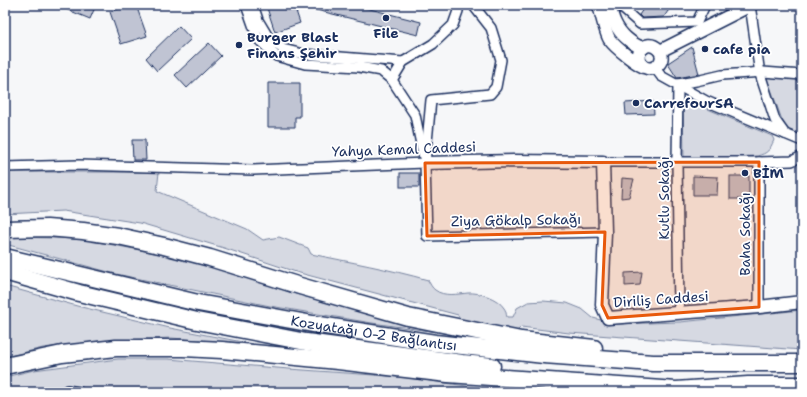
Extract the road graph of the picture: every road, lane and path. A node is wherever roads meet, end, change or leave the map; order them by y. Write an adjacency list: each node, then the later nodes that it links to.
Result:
1 (246, 5): 16 (street)
2 (253, 5): 12 (street)
3 (458, 5): 12 (street)
4 (472, 5): 25 (street)
5 (599, 5): 13 (street)
6 (609, 5): 10 (street)
7 (621, 5): 8 (street)
8 (705, 5)
9 (751, 5): 11 (street); 14 (street)
10 (643, 48): 11 (street); 13 (street)
11 (660, 51): 13 (street)
12 (403, 62): 16 (street)
13 (650, 68): 17 (street)
14 (760, 72): 15 (street); 17 (street); 18 (street)
15 (802, 75)
16 (392, 80): 25 (street)
17 (678, 84): 18 (street); 23 (street, Kutlu Sokağı)
18 (785, 134): 19 (street)
19 (802, 141)
20 (802, 156): 21 (street, Yahya Kemal Caddesi)
21 (792, 161): 24 (street, Yahya Kemal Caddesi); 26 (street)
22 (603, 162): 23 (street, Yahya Kemal Caddesi); 25 (street, Yahya Kemal Caddesi); 29 (street, Diriliş Caddesi)
23 (678, 162): 24 (street, Yahya Kemal Caddesi); 36 (street, Kutlu Sokağı)
24 (759, 162): 35 (street, Baha Sokağı)
25 (425, 163): 27 (street, Yahya Kemal Caddesi); 29 (street, Ziya Gökalp Sokağı)
26 (802, 164)
27 (5, 167)
28 (5, 229): 37 (highway)
29 (605, 232): 36 (street, Diriliş Caddesi)
30 (5, 252): 33 (highway)
31 (5, 257): 33 (highway, Kozyatağı O-2 Bağlantısı)
32 (5, 272): 40 (highway, Kozyatağı O-2 Bağlantısı)
33 (68, 272): 37 (highway, Kozyatağı O-2 Bağlantısı)
34 (802, 302): 35 (street, Diriliş Caddesi)
35 (759, 307): 36 (street, Diriliş Caddesi)
36 (679, 312)
37 (749, 363): 38 (highway)
38 (802, 363)
39 (5, 366): 40 (highway)
40 (748, 385): 41 (highway)
41 (802, 385)
42 (67, 392): 43 (street)
43 (79, 392)

